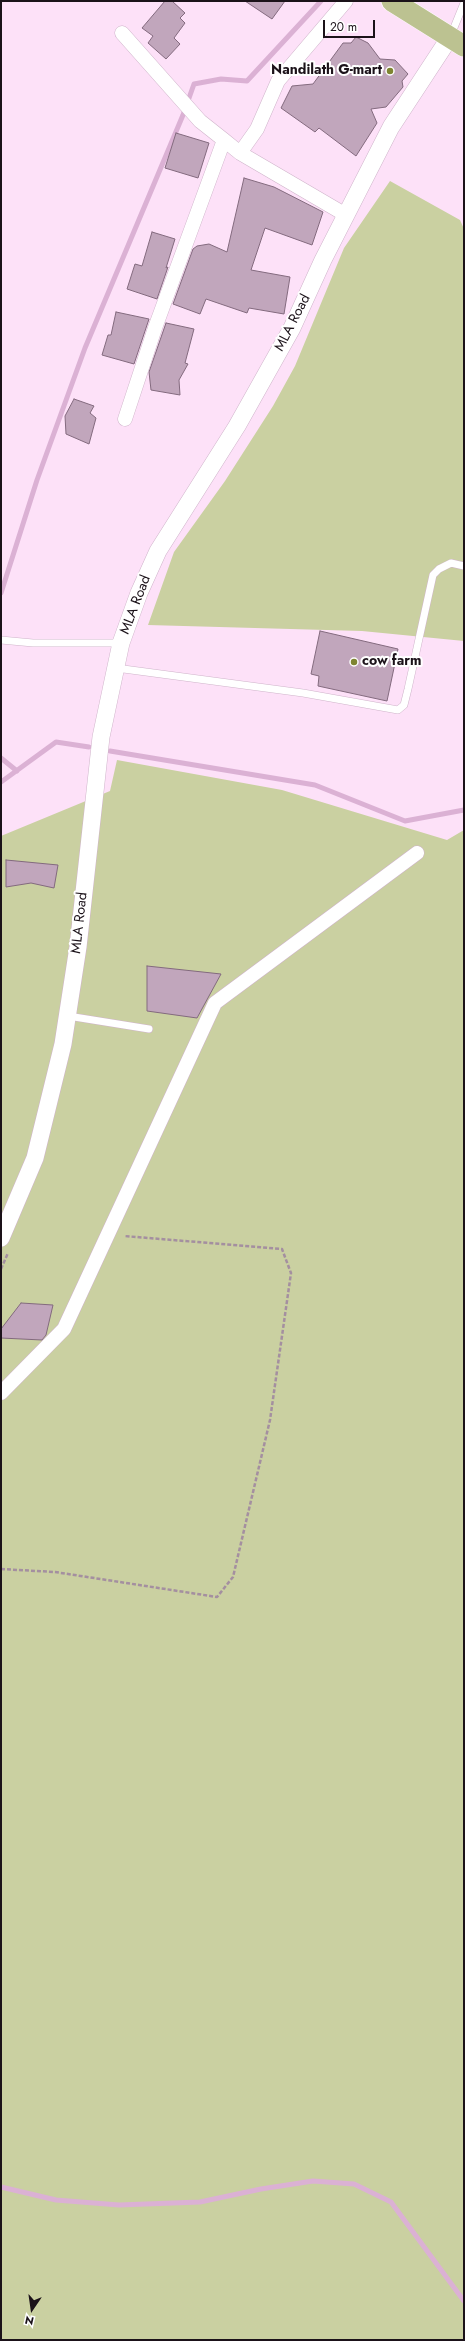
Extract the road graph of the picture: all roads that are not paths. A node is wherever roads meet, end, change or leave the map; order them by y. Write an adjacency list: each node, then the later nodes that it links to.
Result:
1 (346, 1): 7 (street)
2 (392, 1): 5 (main road)
3 (464, 3): 5 (lane)
4 (122, 33): 6 (street)
5 (457, 41): 8 (street, MLA Road)
6 (224, 140): 7 (street); 9 (street)
7 (240, 153): 8 (street)
8 (346, 215): 12 (street, MLA Road)
9 (125, 419)
10 (464, 566): 13 (lane)
11 (1, 640): 12 (lane)
12 (121, 643): 13 (street, MLA Road)
13 (116, 668): 15 (street, MLA Road)
14 (417, 853): 18 (street)
15 (67, 1016): 16 (lane); 17 (street, MLA Road)
16 (149, 1029)
17 (1, 1238)
18 (1, 1393)

